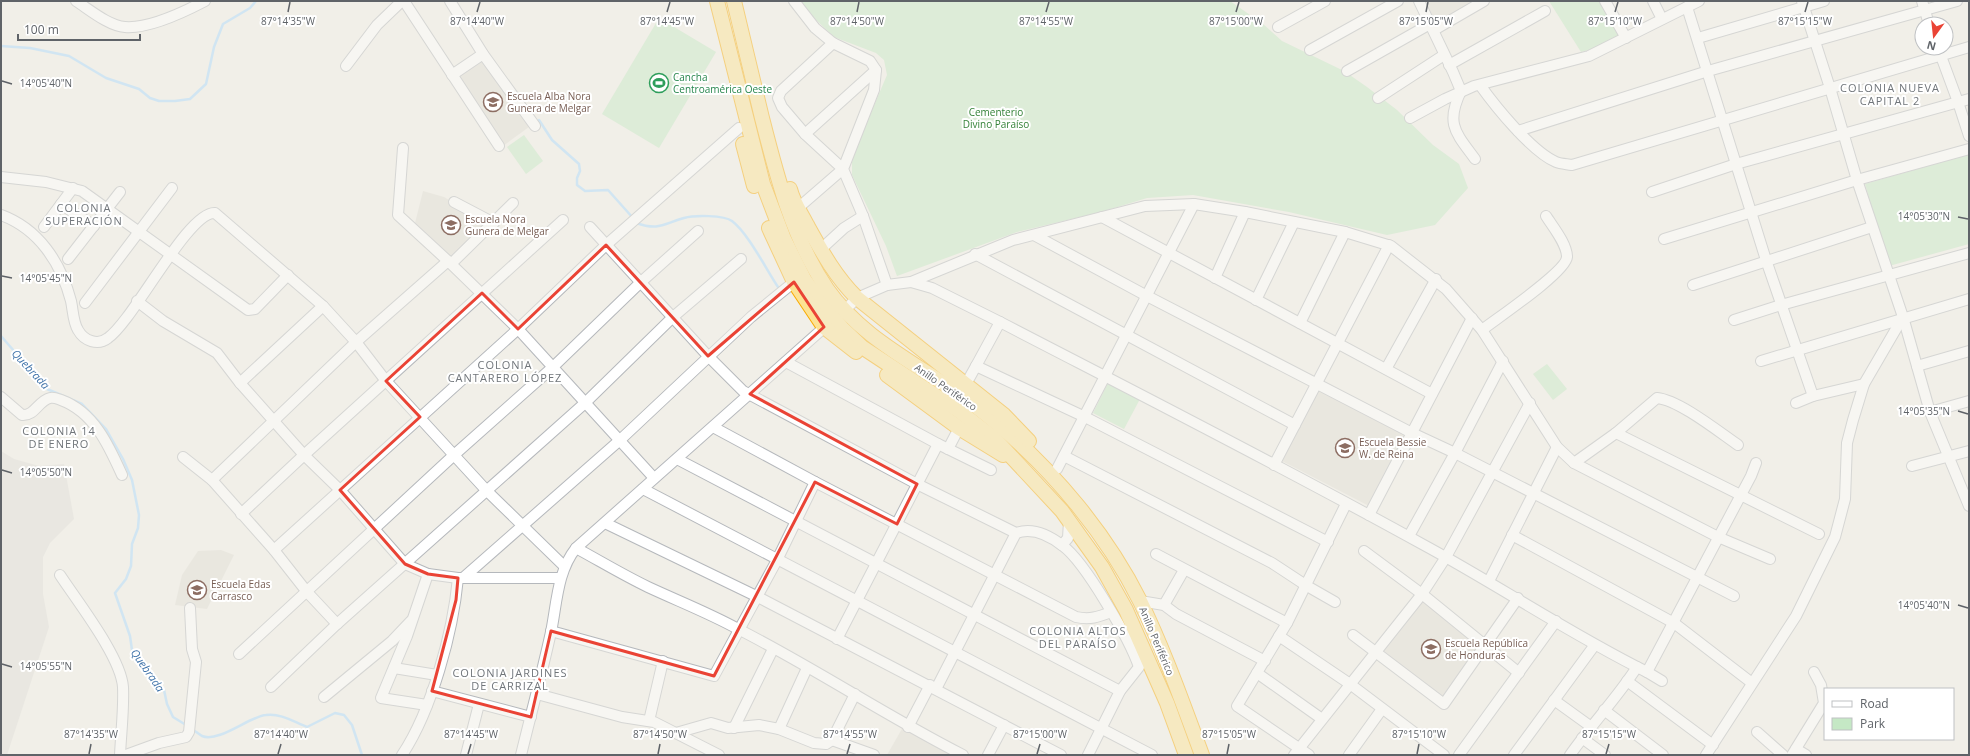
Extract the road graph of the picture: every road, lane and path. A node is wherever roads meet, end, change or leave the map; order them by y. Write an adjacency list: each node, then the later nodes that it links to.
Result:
1 (76, 1): 2 (street)
2 (205, 1)
3 (403, 1): 37 (street); 42 (street)
4 (450, 1): 32 (street)
5 (717, 1): 36 (highway, Anillo Periférico)
6 (734, 1): 31 (highway, Anillo Periférico)
7 (794, 1): 27 (street)
8 (1325, 1): 22 (street)
9 (1398, 1): 30 (street)
10 (1419, 1): 23 (street)
11 (1484, 1): 23 (street)
12 (1605, 1): 24 (street)
13 (1652, 1): 21 (street)
14 (1824, 1): 17 (street)
15 (1957, 1): 18 (street)
16 (1694, 3): 21 (street); 25 (street)
17 (1803, 4): 25 (street); 26 (street)
18 (1923, 5): 20 (street); 26 (street)
19 (1545, 12): 38 (street)
20 (1926, 16)
21 (1662, 19): 24 (street)
22 (1278, 27)
23 (1432, 27): 33 (street); 40 (street)
24 (1626, 38): 43 (street)
25 (1698, 38): 41 (street)
26 (1814, 40): 41 (street); 44 (street)
27 (833, 42): 39 (street); 54 (street)
28 (1969, 47): 29 (street)
29 (1954, 49)
30 (1310, 50)
31 (746, 52): 74 (highway); 198 (highway, Anillo Periférico)
32 (483, 54): 42 (street); 51 (street)
33 (1444, 55): 38 (street); 46 (street)
34 (1924, 56): 44 (street)
35 (1941, 56): 48 (street)
36 (732, 62): 52 (highway); 184 (highway, Anillo Periférico)
37 (346, 66)
38 (1449, 66): 45 (street)
39 (876, 70): 54 (street); 62 (street)
40 (1347, 71)
41 (1708, 71): 50 (street); 53 (street)
42 (452, 75): 57 (street)
43 (1480, 85): 45 (street); 53 (street)
44 (1830, 88): 50 (street); 55 (street)
45 (1461, 91): 49 (street); 60 (street)
46 (1378, 98)
47 (1969, 99): 48 (street)
48 (1958, 102): 55 (street); 56 (street)
49 (1410, 118)
50 (1723, 119): 53 (street); 61 (street)
51 (535, 126)
52 (739, 128): 94 (street); 109 (highway)
53 (1518, 131)
54 (805, 134): 62 (street)
55 (1843, 135): 61 (street); 64 (street)
56 (1969, 136)
57 (499, 146)
58 (403, 148): 103 (street)
59 (1969, 148): 64 (street)
60 (1476, 159)
61 (1736, 164): 68 (street); 76 (street)
62 (843, 169): 74 (street); 78 (street)
63 (1, 178): 65 (street)
64 (1857, 180): 76 (street); 87 (street)
65 (73, 188): 71 (street); 73 (street)
66 (172, 188): 88 (street)
67 (120, 192): 73 (street)
68 (1652, 192)
69 (454, 202): 83 (street)
70 (513, 203): 83 (street)
71 (61, 204): 84 (street); 85 (street)
72 (1194, 204): 75 (street); 80 (street); 96 (street)
73 (107, 208): 85 (street); 88 (street)
74 (798, 208): 95 (highway)
75 (1244, 212): 82 (street); 106 (street)
76 (1752, 212): 92 (street); 102 (street)
77 (1, 215): 117 (street)
78 (863, 216): 95 (street); 111 (street)
79 (1546, 216): 130 (street)
80 (1102, 217): 91 (street); 96 (street)
81 (563, 220): 113 (street)
82 (1294, 222): 90 (street); 116 (street)
83 (494, 223): 103 (street)
84 (44, 226)
85 (94, 226): 100 (street)
86 (590, 227): 94 (street)
87 (1872, 227): 102 (street); 105 (street)
88 (140, 231): 98 (street); 119 (street)
89 (698, 231): 108 (street)
90 (1345, 232): 93 (street); 127 (street)
91 (1034, 235): 99 (street); 114 (street)
92 (1664, 238)
93 (1389, 245): 107 (street); 133 (street)
94 (606, 246): 108 (street); 129 (street)
95 (820, 250): 118 (highway)
96 (1169, 253): 106 (street); 114 (street)
97 (1969, 253): 105 (street)
98 (171, 254): 104 (street); 104 (street); 117 (street)
99 (975, 254): 110 (street); 131 (street)
100 (68, 259)
101 (741, 259): 122 (street)
102 (1766, 260): 112 (street); 120 (street)
103 (450, 262): 113 (street); 132 (street)
104 (288, 275): 121 (street)
105 (1888, 276): 120 (street); 123 (street)
106 (1215, 278): 116 (street)
107 (1436, 280): 124 (street); 143 (street)
108 (641, 282): 122 (street); 142 (street)
109 (794, 282): 128 (highway); 136 (street)
110 (911, 282): 111 (street); 126 (street)
111 (887, 285): 118 (street)
112 (1693, 285)
113 (482, 293): 129 (street); 145 (street)
114 (1147, 296): 131 (street); 148 (street)
115 (1969, 299): 123 (street)
116 (1256, 300): 127 (street)
117 (137, 301): 146 (street)
118 (853, 302): 147 (highway)
119 (85, 303)
120 (1781, 305): 125 (street); 134 (street)
121 (323, 306): 132 (street); 146 (street)
122 (673, 317): 136 (street); 155 (street)
123 (1903, 317): 134 (street); 141 (street); 149 (street)
124 (1472, 318): 130 (street); 151 (street)
125 (1734, 320)
126 (1000, 322): 140 (street); 144 (street)
127 (1300, 323): 133 (street)
128 (826, 326): 138 (street); 164 (highway)
129 (518, 329): 142 (street); 160 (street)
130 (1482, 330): 137 (street)
131 (1126, 334): 144 (street); 162 (street)
132 (356, 342): 145 (street); 161 (street)
133 (1338, 343): 143 (street); 148 (street)
134 (1797, 350): 139 (street); 152 (street)
135 (1969, 351): 141 (street)
136 (708, 356): 150 (street); 167 (street)
137 (1503, 361): 157 (street); 173 (street)
138 (786, 362): 150 (street); 168 (street)
139 (1761, 362)
140 (976, 366): 147 (street); 159 (street)
141 (1917, 366): 158 (street)
142 (553, 368): 155 (street); 175 (street)
143 (1386, 369): 151 (street)
144 (1105, 377): 159 (street); 182 (street)
145 (386, 381): 160 (street); 174 (street)
146 (240, 383): 161 (street)
147 (966, 384): 185 (highway)
148 (1316, 384): 162 (street); 166 (street)
149 (1864, 384): 152 (street); 275 (street)
150 (750, 394): 163 (street); 192 (street)
151 (1432, 394): 166 (street)
152 (1813, 396): 156 (street)
153 (1, 397): 188 (street)
154 (1969, 401): 158 (street)
155 (585, 403): 167 (street); 195 (street)
156 (1796, 403)
157 (1530, 404): 170 (street); 187 (street)
158 (1930, 412): 177 (street)
159 (1085, 416): 176 (street); 214 (street)
160 (420, 417): 175 (street); 194 (street)
161 (274, 420): 174 (street); 190 (street)
162 (1295, 425): 182 (street)
163 (713, 427): 179 (street); 191 (street)
164 (959, 428): 171 (street); 184 (highway)
165 (1616, 433): 169 (street); 180 (street); 197 (street)
166 (1412, 434): 173 (street); 202 (street)
167 (620, 440): 189 (street); 207 (street)
168 (938, 444): 171 (street); 192 (street)
169 (1738, 445)
170 (1557, 447): 180 (street); 196 (street)
171 (948, 449): 186 (street)
172 (1969, 451): 177 (street)
173 (1455, 453): 187 (street); 212 (street)
174 (304, 454): 194 (street); 201 (street)
175 (454, 455): 195 (street); 208 (street)
176 (1064, 456): 185 (street); 234 (street)
177 (1947, 456): 183 (street); 200 (street)
178 (183, 458): 190 (street)
179 (677, 459): 189 (street); 203 (street)
180 (1574, 463): 213 (street)
181 (1756, 463): 197 (street)
182 (1274, 465): 199 (street)
183 (1912, 466)
184 (1021, 467): 204 (highway, Anillo Periférico)
185 (1057, 469): 198 (highway)
186 (991, 470)
187 (1493, 472): 196 (street); 220 (street)
188 (122, 475)
189 (654, 478): 193 (street)
190 (212, 480): 201 (street)
191 (815, 482): 203 (street); 206 (street)
192 (917, 484): 206 (street); 209 (street)
193 (643, 489): 205 (street); 222 (street)
194 (340, 490): 208 (street); 217 (street)
195 (486, 490): 207 (street); 223 (street)
196 (1533, 494): 211 (street); 230 (street)
197 (1740, 495): 210 (street); 213 (street)
198 (1076, 503): 241 (highway, Anillo Periférico)
199 (1346, 504): 202 (street); 214 (street)
200 (1969, 504)
201 (241, 514): 217 (street)
202 (1369, 516): 212 (street)
203 (795, 521): 222 (street); 224 (street)
204 (1069, 521): 215 (street); 317 (highway, Anillo Periférico)
205 (605, 523): 216 (street); 237 (street)
206 (897, 524): 224 (street); 228 (street)
207 (522, 526): 225 (street); 231 (street)
208 (374, 530): 223 (street); 235 (street)
209 (1016, 533): 215 (street); 228 (street)
210 (1819, 534)
211 (1512, 535): 233 (street); 250 (street)
212 (1409, 536): 220 (street)
213 (1718, 537): 221 (street); 230 (street)
214 (1328, 542): 234 (street)
215 (1062, 545): 245 (street)
216 (576, 548): 225 (street); 252 (street)
217 (274, 550): 235 (street)
218 (1364, 551): 236 (street)
219 (1156, 554): 226 (street)
220 (1446, 557): 233 (street); 236 (street)
221 (1770, 559)
222 (777, 560): 237 (street); 240 (street)
223 (405, 564): 227 (street); 251 (street)
224 (877, 564): 240 (street); 246 (street)
225 (564, 566): 232 (street)
226 (1184, 570): 243 (street); 249 (street)
227 (428, 574): 231 (street); 247 (street)
228 (995, 574): 245 (street); 246 (street)
229 (60, 575): 305 (street)
230 (1697, 577): 238 (street); 250 (street)
231 (461, 578): 232 (street); 272 (street)
232 (560, 578): 253 (street)
233 (1489, 580): 239 (street)
234 (1307, 586): 242 (street); 249 (street)
235 (307, 592): 251 (street); 262 (street)
236 (1422, 594): 257 (street); 260 (street)
237 (756, 596): 252 (street); 256 (street)
238 (1734, 596)
239 (1518, 598): 248 (street); 257 (street)
240 (858, 601): 256 (street); 261 (street)
241 (1140, 601): 243 (street); 318 (highway, Anillo Periférico)
242 (1335, 602)
243 (1164, 605): 264 (street)
244 (190, 608): 306 (street)
245 (1111, 612): 280 (street)
246 (975, 614): 261 (street); 280 (street)
247 (414, 618): 266 (street); 283 (street)
248 (1556, 621): 258 (street); 268 (street)
249 (1287, 623): 255 (street)
250 (1674, 623): 269 (street); 275 (street)
251 (337, 624): 277 (street)
252 (740, 629): 259 (street); 263 (street)
253 (551, 631): 263 (street); 281 (street)
254 (1353, 635): 260 (street)
255 (1279, 636): 264 (street); 276 (street)
256 (837, 639): 278 (street)
257 (1485, 645): 260 (street); 268 (street)
258 (1594, 646): 265 (street); 284 (street)
259 (774, 649): 267 (street); 295 (street)
260 (1375, 651): 276 (street)
261 (954, 652): 278 (street); 297 (street)
262 (239, 654)
263 (663, 661): 291 (street)
264 (1265, 661): 271 (street)
265 (1637, 667): 269 (street); 273 (street)
266 (394, 668): 272 (street); 286 (street)
267 (807, 668): 282 (street); 296 (street)
268 (1518, 672): 322 (street)
269 (1647, 672): 274 (street)
270 (1814, 672): 304 (street)
271 (1257, 673): 290 (street); 303 (street)
272 (437, 675): 279 (street)
273 (1627, 681): 288 (street); 302 (street)
274 (1662, 681)
275 (1752, 683): 302 (street)
276 (1350, 684): 287 (street); 290 (street)
277 (271, 687)
278 (933, 687): 292 (street); 294 (street)
279 (432, 691): 285 (street); 286 (street)
280 (1120, 691): 297 (street)
281 (537, 694): 289 (street); 291 (street)
282 (855, 694): 294 (street); 301 (street)
283 (324, 697)
284 (1554, 700): 293 (street); 323 (street)
285 (479, 704): 289 (street); 308 (street)
286 (427, 705): 307 (street)
287 (1382, 709): 320 (street); 321 (street)
288 (1604, 710): 293 (street); 326 (street)
289 (530, 717): 309 (street)
290 (1322, 719): 303 (street)
291 (649, 721): 299 (street)
292 (1004, 725): 313 (street); 314 (street)
293 (1590, 726): 300 (street)
294 (908, 727): 312 (street)
295 (734, 728): 296 (street); 299 (street)
296 (779, 729): 301 (street)
297 (1102, 729): 315 (street); 316 (street)
298 (1758, 732): 328 (street)
299 (676, 733): 310 (street)
300 (1582, 738): 324 (street); 325 (street)
301 (832, 740): 311 (street)
302 (1713, 745): 327 (street)
303 (1296, 752): 319 (street)
304 (1794, 752): 329 (street)
305 (120, 755)
306 (126, 755)
307 (402, 755)
308 (466, 755)
309 (521, 755)
310 (719, 755)
311 (874, 755)
312 (963, 755)
313 (988, 755)
314 (1061, 755)
315 (1088, 755)
316 (1152, 755)
317 (1186, 755)
318 (1202, 755)
319 (1309, 755)
320 (1349, 755)
321 (1444, 755)
322 (1459, 755)
323 (1514, 755)
324 (1570, 755)
325 (1605, 755)
326 (1662, 755)
327 (1706, 755)
328 (1783, 755)
329 (1806, 755)

